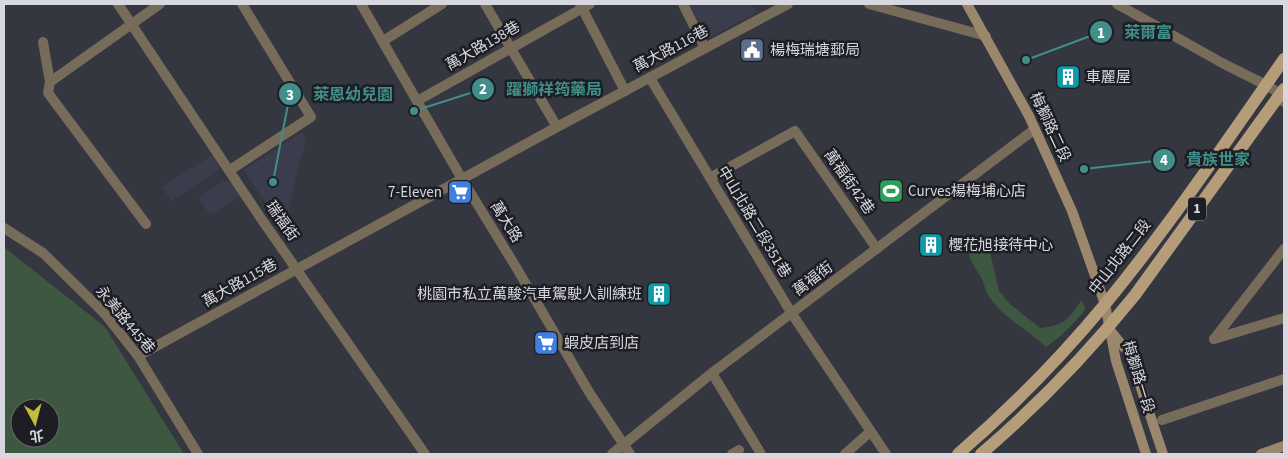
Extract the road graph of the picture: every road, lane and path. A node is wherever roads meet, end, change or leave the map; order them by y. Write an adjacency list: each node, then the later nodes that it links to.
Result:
1 (118, 4): 13 (street, 瑞福街)
2 (160, 4): 13 (street)
3 (242, 4): 28 (street)
4 (361, 4): 15 (street, 萬大路)
5 (442, 4): 15 (street)
6 (485, 4): 17 (street)
7 (683, 4): 18 (street)
8 (788, 4): 18 (street, 萬大路116巷)
9 (869, 4): 14 (street)
10 (967, 4): 14 (street, 梅獅路二段)
11 (1117, 4): 22 (street)
12 (584, 5): 17 (street, 萬大路138巷); 23 (street)
13 (131, 25): 21 (street); 28 (street, 瑞福街)
14 (986, 36): 27 (street, 梅獅路二段)
15 (383, 41): 25 (street, 萬大路)
16 (43, 42): 21 (street)
17 (510, 48): 25 (street, 萬大路138巷); 26 (street)
18 (705, 48): 20 (street, 萬大路116巷)
19 (1284, 59): 22 (main road, 中山北路二段 / 1)
20 (650, 78): 23 (street, 萬大路116巷); 29 (street, 中山北路二段351巷)
21 (50, 82): 31 (street)
22 (1266, 85): 24 (street); 36 (main road, 中山北路二段 / 1)
23 (626, 90): 26 (street, 萬大路116巷)
24 (1283, 95): 39 (main road, 1)
25 (418, 101): 30 (street, 萬大路)
26 (557, 127): 30 (street, 萬大路116巷)
27 (1035, 130): 33 (street, 萬福街); 36 (street, 梅獅路二段)
28 (230, 170): 35 (street, 瑞福街)
29 (710, 178): 33 (street, 萬福街42巷); 37 (street, 中山北路二段351巷)
30 (462, 179): 35 (street, 萬大路115巷); 45 (street, 萬大路)
31 (146, 224)
32 (4, 228): 40 (street, 永美路445巷)
33 (877, 249): 37 (street, 萬福街)
34 (1284, 249): 38 (street)
35 (297, 269): 40 (street, 萬大路115巷); 48 (street, 瑞福街)
36 (1105, 304): 39 (street, 梅獅路二段); 54 (main road, 中山北路二段 / 1)
37 (792, 314): 41 (street, 萬福街); 44 (street, 中山北路二段351巷)
38 (1284, 318)
39 (1108, 328): 55 (main road, 1); 56 (street, 梅獅路一段); 57 (street, 梅獅路一段)
40 (138, 356): 47 (street, 永美路445巷)
41 (712, 373): 45 (street, 萬福街); 51 (street)
42 (1284, 379): 43 (street)
43 (1162, 420)
44 (870, 432): 52 (street); 53 (street, 中山北路二段351巷)
45 (624, 445): 49 (street, 萬福街); 50 (street, 萬大路)
46 (1284, 446): 58 (street)
47 (198, 454)
48 (425, 454)
49 (612, 454)
50 (630, 454)
51 (761, 454)
52 (845, 454)
53 (886, 454)
54 (958, 454)
55 (981, 454)
56 (1146, 454)
57 (1163, 454)
58 (1261, 454)

